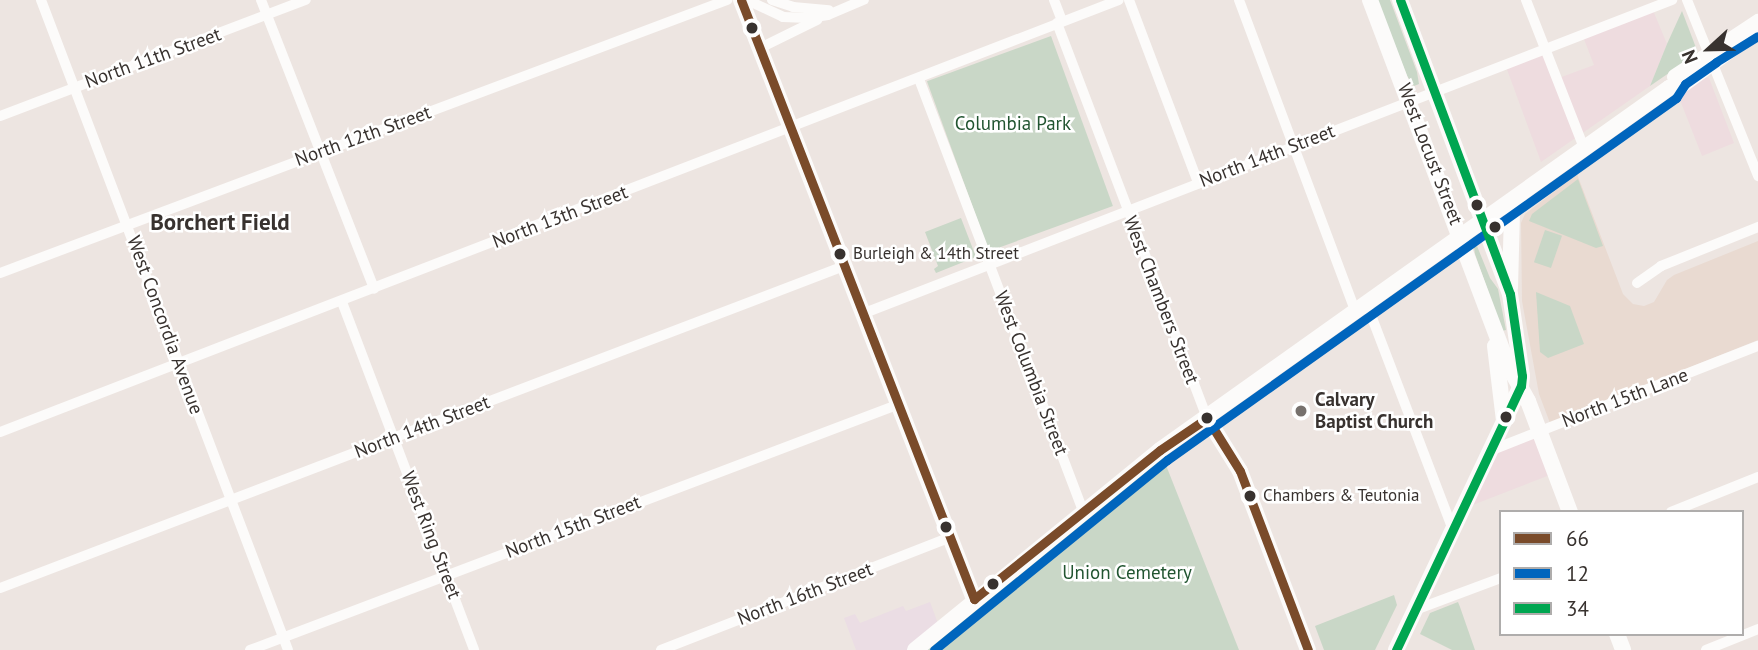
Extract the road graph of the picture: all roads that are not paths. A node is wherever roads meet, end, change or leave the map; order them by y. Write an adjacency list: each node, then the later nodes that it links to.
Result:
1 (41, 0): 29 (street, West Concordia Avenue)
2 (261, 0): 20 (street)
3 (306, 0): 20 (street, North 11th Street)
4 (727, 0): 36 (street, North 12th Street)
5 (741, 0): 25 (main road)
6 (747, 0): 21 (street)
7 (772, 0): 19 (street)
8 (864, 0): 19 (street)
9 (1054, 0): 22 (street, West Chambers Street)
10 (1119, 0): 22 (street, North 13th Street)
11 (1129, 0): 38 (street)
12 (1239, 0): 34 (street)
13 (1370, 0): 31 (main road, West Locust Street)
14 (1400, 0): 30 (main road, West Locust Street)
15 (1526, 0): 26 (street)
16 (1672, 0): 26 (street, North 14th Street)
17 (1698, 0): 18 (street)
18 (1689, 5): 27 (street)
19 (839, 9): 21 (street)
20 (267, 15): 29 (street, North 11th Street); 36 (street)
21 (828, 15): 25 (street)
22 (1059, 22): 28 (street, North 13th Street); 40 (street, West Chambers Street)
23 (1758, 22): 27 (main road)
24 (1758, 30): 27 (main road)
25 (760, 48): 33 (main road)
26 (1544, 49): 30 (street, North 14th Street); 35 (street)
27 (1711, 57): 35 (main road); 37 (street)
28 (919, 79): 33 (street, North 13th Street); 45 (street, West Columbia Street)
29 (75, 87): 32 (street, North 11th Street); 42 (street, West Concordia Avenue)
30 (1436, 91): 31 (street, North 14th Street); 41 (main road, West Locust Street)
31 (1410, 101): 34 (street, North 14th Street); 44 (main road, West Locust Street)
32 (0, 116)
33 (792, 129): 46 (main road); 49 (street, North 13th Street)
34 (1293, 146): 38 (street, North 14th Street); 52 (street)
35 (1584, 148): 39 (main road)
36 (321, 152): 42 (street, North 12th Street); 49 (street)
37 (1758, 176)
38 (1198, 183): 40 (street, North 14th Street)
39 (1520, 195): 41 (main road); 50 (main road)
40 (1127, 210): 45 (street, North 14th Street); 59 (street, West Chambers Street)
41 (1484, 220): 44 (main road); 50 (main road, West Locust Street)
42 (128, 224): 47 (street, North 12th Street); 56 (street, West Concordia Avenue)
43 (1758, 227): 48 (street)
44 (1462, 236): 52 (main road); 54 (main road, West Locust Street)
45 (990, 264): 53 (street, North 14th Street); 67 (street, West Columbia Street)
46 (844, 266): 53 (main road); 63 (street, North 14th Street)
47 (0, 274)
48 (1637, 283)
49 (374, 289): 51 (street, North 13th Street)
50 (1510, 294): 57 (main road, West Locust Street)
51 (342, 302): 56 (street, North 13th Street); 63 (street, West Ring Street)
52 (1360, 306): 59 (main road); 70 (street)
53 (862, 314): 58 (main road)
54 (1491, 317): 57 (main road, West Locust Street); 60 (main road)
55 (1753, 348): 61 (street, North 15th Lane)
56 (179, 363): 62 (street, North 13th Street); 66 (street, West Concordia Avenue)
57 (1521, 386): 60 (main road); 61 (main road, West Locust Street)
58 (897, 405): 71 (main road); 72 (street, North 15th Street)
59 (1207, 418): 67 (main road); 84 (main road, West Chambers Street)
60 (1504, 420): 64 (main road)
61 (1539, 431): 64 (street, North 15th Lane); 68 (main road, West Locust Street)
62 (0, 432)
63 (394, 438): 66 (street, North 14th Street); 72 (street, West Ring Street)
64 (1492, 450): 70 (main road)
65 (1758, 477): 69 (street)
66 (230, 500): 74 (street, North 14th Street); 78 (street, West Concordia Avenue)
67 (1083, 510): 75 (main road)
68 (1569, 510)
69 (1676, 510)
70 (1453, 530): 76 (main road)
71 (949, 538): 75 (main road); 82 (street, North 16th Street)
72 (445, 575): 78 (street, North 15th Street); 81 (street, West Ring Street)
73 (1499, 579): 76 (street)
74 (0, 589)
75 (974, 599): 83 (main road)
76 (1415, 610): 85 (main road)
77 (1741, 636): 86 (street)
78 (283, 637): 79 (street, North 15th Street); 80 (street, West Concordia Avenue)
79 (250, 650)
80 (288, 650)
81 (474, 650)
82 (661, 650)
83 (915, 650)
84 (1308, 650)
85 (1396, 650)
86 (1706, 650)

